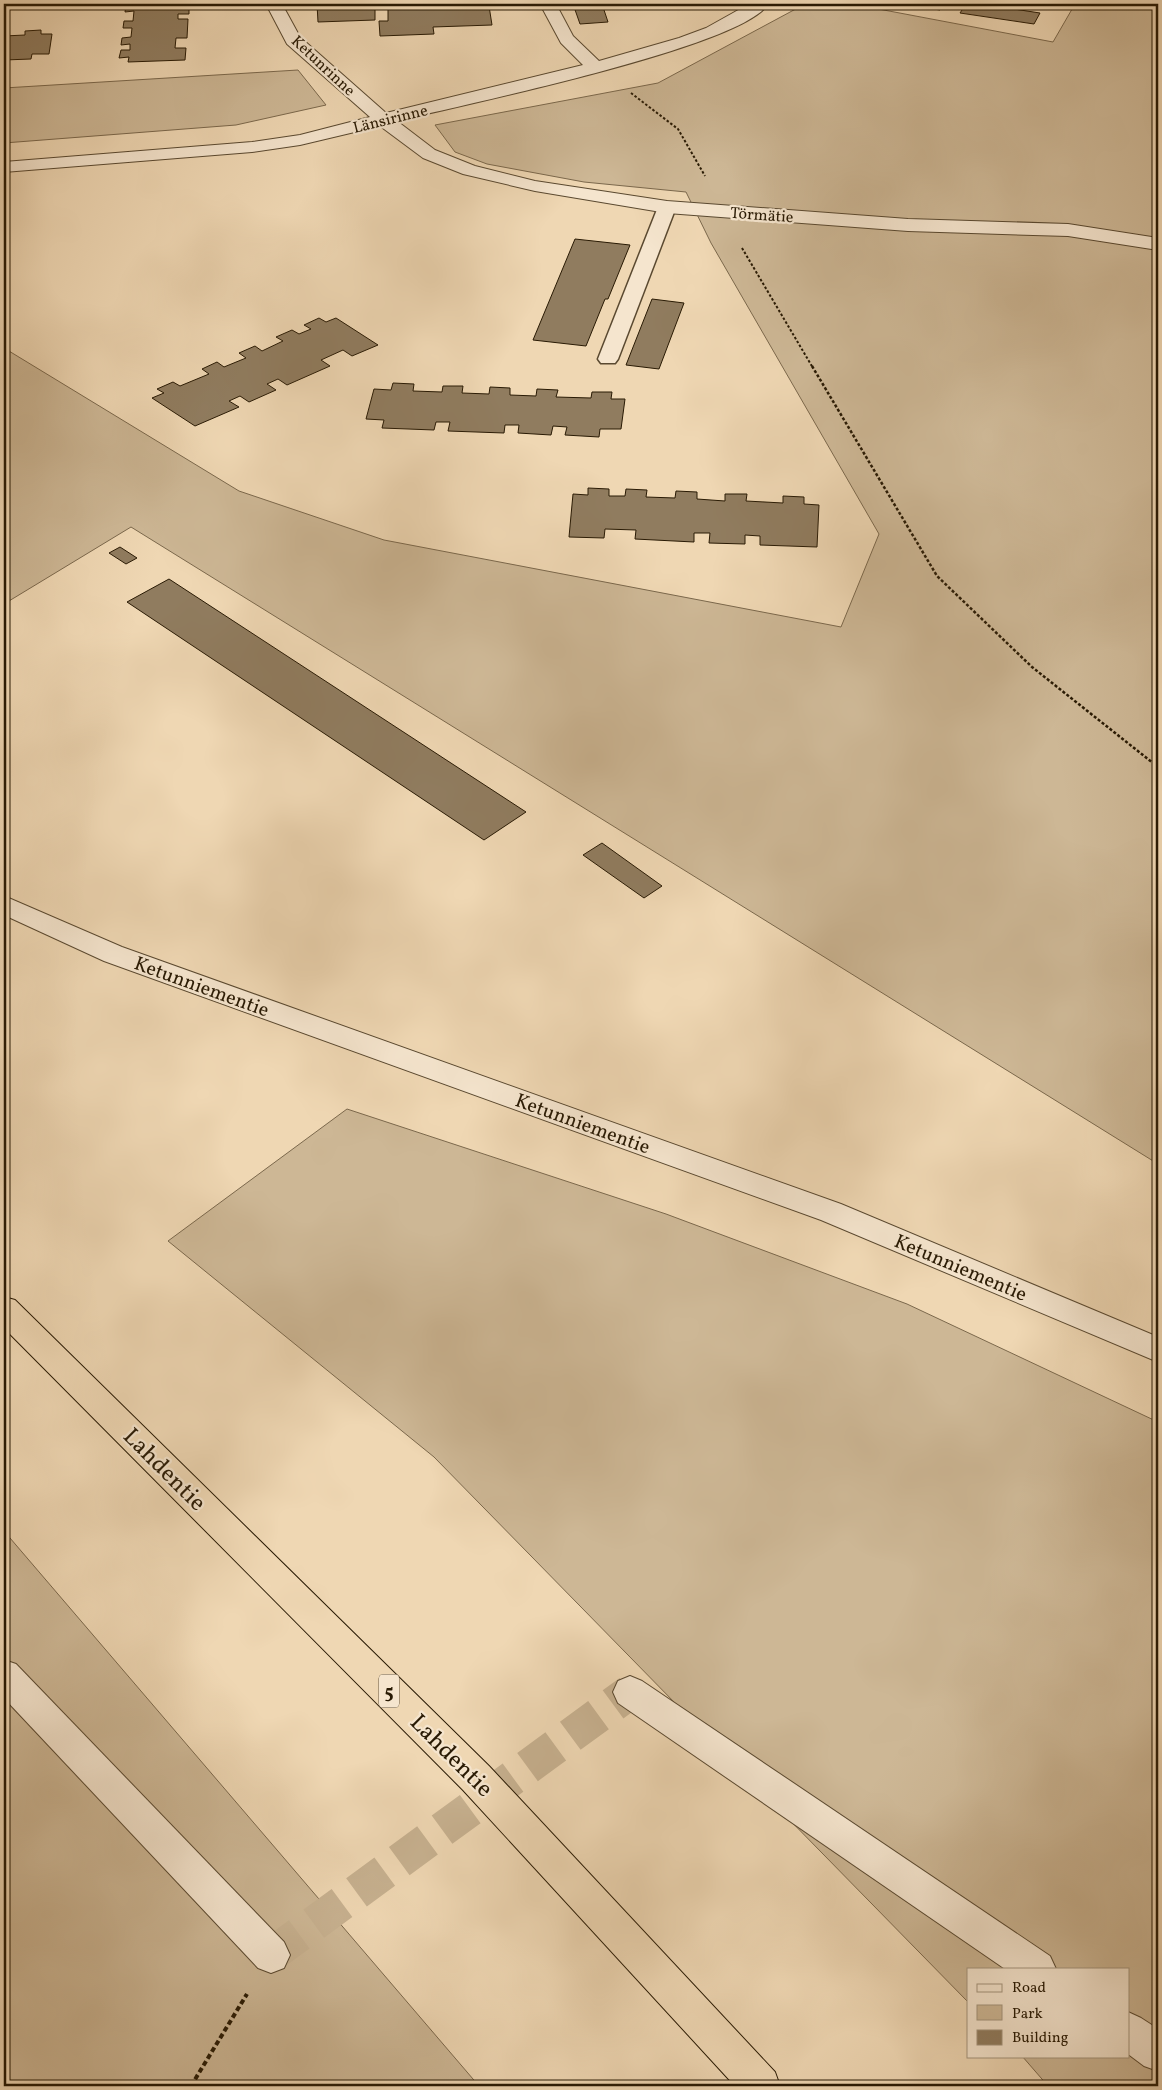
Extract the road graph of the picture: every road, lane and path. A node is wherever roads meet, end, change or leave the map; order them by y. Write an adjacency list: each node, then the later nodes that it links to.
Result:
1 (274, 4): 5 (street, Ketunrinne)
2 (548, 4): 4 (street)
3 (760, 4): 4 (street, Länsirinne)
4 (596, 66): 5 (street, Länsirinne); 8 (path)
5 (382, 119): 6 (street, Länsirinne); 7 (street, Törmätie)
6 (4, 167)
7 (667, 207): 8 (street, Törmätie); 10 (lane)
8 (720, 211): 9 (street, Törmätie); 11 (path)
9 (1158, 244)
10 (608, 359)
11 (1158, 767)
12 (4, 905): 14 (street, Ketunniementie)
13 (4, 1309): 22 (highway, Lahdentie / 5)
14 (1158, 1350)
15 (4, 1675): 17 (street)
16 (630, 1692): 18 (street)
17 (271, 1955): 21 (path)
18 (1035, 1968)
19 (1130, 2032): 20 (street)
20 (1158, 2052)
21 (191, 2086)
22 (761, 2086)

